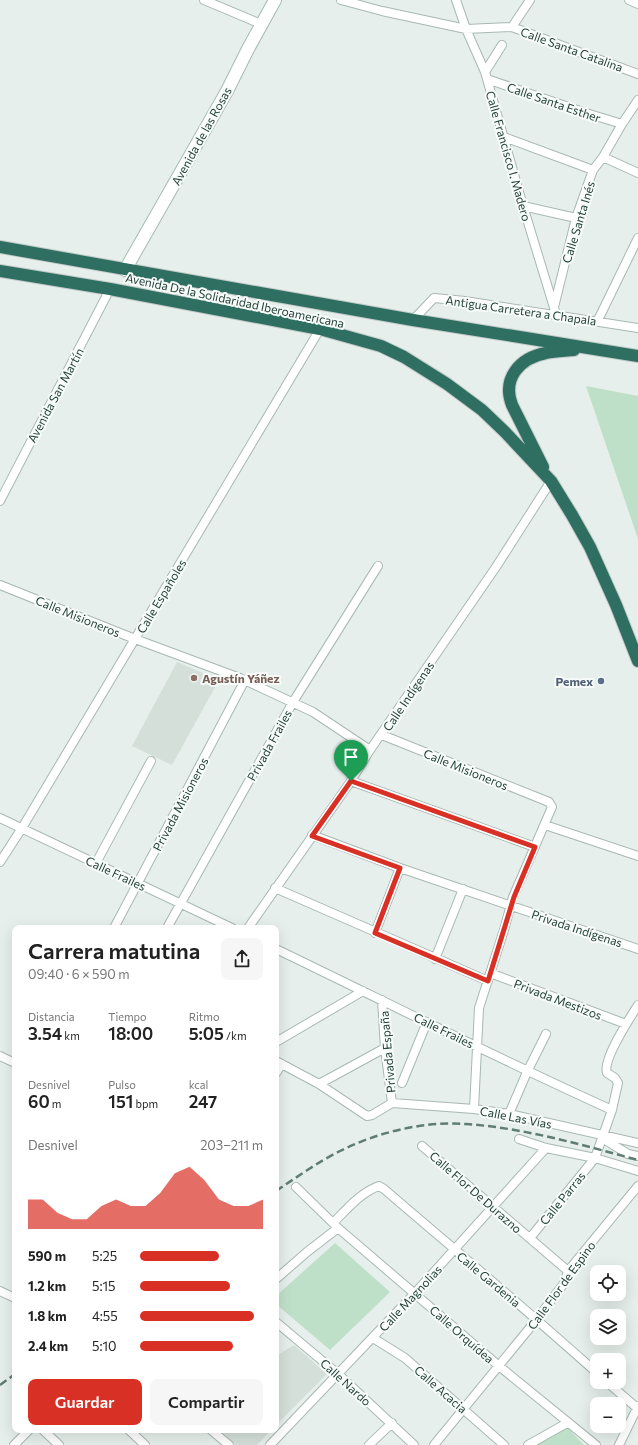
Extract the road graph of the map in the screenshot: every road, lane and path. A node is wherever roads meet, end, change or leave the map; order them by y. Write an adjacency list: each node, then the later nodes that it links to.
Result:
1 (204, 0): 8 (street)
2 (275, 0): 8 (street, Avenida de las Rosas)
3 (342, 0): 10 (street, Calle Santa Catalina)
4 (456, 0): 10 (street, Calle Francisco I. Madero)
5 (530, 0): 9 (street)
6 (629, 0): 7 (street)
7 (638, 4)
8 (261, 24): 24 (street, Avenida de las Rosas)
9 (512, 27): 10 (street, Calle Santa Catalina); 12 (street, Calle Santa Catalina)
10 (466, 29): 13 (street, Calle Francisco I. Madero)
11 (502, 45): 13 (street)
12 (638, 74)
13 (486, 75): 15 (street, Calle Santa Esther); 16 (street, Calle Francisco I. Madero)
14 (638, 100): 15 (street, Calle Santa Inés)
15 (622, 124): 17 (street, Calle Santa Inés)
16 (504, 137): 18 (street); 20 (street, Calle Francisco I. Madero)
17 (603, 157): 18 (street, Calle Santa Inés); 19 (street)
18 (593, 170): 21 (street, Calle Santa Inés)
19 (638, 173)
20 (523, 206): 21 (street); 27 (street, Calle Francisco I. Madero)
21 (576, 218): 27 (street, Calle Santa Inés)
22 (638, 238): 29 (street)
23 (0, 247): 24 (highway, Avenida De la Solidaridad Iberoamericana)
24 (125, 270): 28 (highway, Avenida De la Solidaridad Iberoamericana)
25 (0, 271): 26 (highway, Avenida De la Solidaridad Iberoamericana)
26 (110, 289): 31 (highway, Avenida De la Solidaridad Iberoamericana); 35 (street, Avenida San Martín)
27 (555, 311): 28 (street, Antigua Carretera a Chapala); 29 (street, Antigua Carretera a Chapala)
28 (413, 320): 32 (highway, Avenida De la Solidaridad Iberoamericana)
29 (598, 320): 30 (street, Antigua Carretera a Chapala)
30 (638, 328)
31 (320, 329): 34 (highway, Avenida De la Solidaridad Iberoamericana); 38 (street, Calle Españoles)
32 (591, 349): 33 (highway, Avenida De la Solidaridad Iberoamericana); 34 (highway)
33 (638, 356)
34 (551, 481): 39 (highway, Avenida De la Solidaridad Iberoamericana); 42 (street, Calle Indígenas)
35 (1, 497)
36 (378, 566): 41 (street, Privada Frailes)
37 (0, 585): 38 (street, Calle Misioneros)
38 (135, 639): 40 (street, Calle Misioneros); 48 (street, Calle Españoles)
39 (638, 661)
40 (245, 680): 41 (street, Calle Misioneros); 55 (street, Privada Misioneros)
41 (293, 702): 43 (street, Calle Misioneros); 58 (street, Privada Frailes)
42 (382, 735): 43 (street, Calle Indígenas); 47 (street, Calle Misioneros)
43 (370, 750): 45 (street, Calle Indígenas)
44 (151, 761): 53 (street)
45 (351, 781): 49 (street, Calle Indígenas); 50 (street)
46 (0, 818): 48 (street, Calle Frailes)
47 (545, 825): 50 (street); 51 (street)
48 (22, 828): 52 (street, Calle Españoles); 53 (street, Calle Frailes)
49 (312, 836): 54 (street, Privada Indígenas); 56 (street, Calle Indígenas)
50 (535, 847): 59 (street)
51 (638, 856)
52 (0, 862)
53 (96, 863): 55 (street, Calle Frailes)
54 (400, 868): 57 (street, Privada Indígenas); 64 (street)
55 (138, 883): 58 (street, Calle Frailes); 60 (street, Privada Misioneros)
56 (275, 888): 63 (street, Calle Indígenas); 64 (street, Privada Mestizos)
57 (463, 889): 59 (street, Privada Indígenas); 67 (street)
58 (180, 903): 61 (street, Privada Frailes); 62 (street, Calle Frailes)
59 (511, 907): 65 (street, Privada Indígenas); 68 (street)
60 (116, 925)
61 (169, 925)
62 (226, 925)
63 (250, 925)
64 (375, 933): 67 (street, Privada Mestizos)
65 (638, 949)
66 (279, 950): 69 (street, Calle Frailes)
67 (435, 959): 68 (street, Privada Mestizos)
68 (489, 977): 73 (street, Privada Mestizos); 76 (street)
69 (363, 991): 70 (street, Calle Frailes); 75 (street)
70 (382, 1000): 72 (street, Calle Frailes); 77 (street, Privada España)
71 (638, 1005): 73 (street)
72 (427, 1022): 76 (street, Calle Frailes); 82 (street)
73 (626, 1024): 86 (street, Calle Parras)
74 (546, 1034): 81 (street)
75 (279, 1040)
76 (476, 1046): 81 (street, Calle Frailes); 85 (street)
77 (385, 1048): 83 (street); 84 (street, Privada España)
78 (0, 1056): 79 (street)
79 (12, 1062)
80 (279, 1062): 83 (street)
81 (527, 1072): 86 (street, Calle Frailes); 87 (street)
82 (402, 1083)
83 (319, 1084): 84 (street)
84 (392, 1103): 85 (street, Calle Las Vías)
85 (474, 1109): 87 (street, Calle Las Vías)
86 (612, 1110): 88 (street, Calle Parras)
87 (509, 1114): 88 (street, Calle Las Vías)
88 (602, 1136): 90 (street, Calle Las Vías); 93 (street); 94 (street, Calle Parras)
89 (518, 1139): 92 (street, Calle Las Vías)
90 (638, 1143)
91 (422, 1146): 98 (street, Calle Flor De Durazno)
92 (546, 1148): 94 (street, Calle Las Vías); 98 (street, Calle Magnolias)
93 (638, 1156)
94 (595, 1158): 95 (street, Calle Las Vías); 100 (street, Calle Parras)
95 (638, 1172)
96 (638, 1186): 102 (street, Calle Flor de Espino)
97 (296, 1187): 99 (street, Calle Orquídea)
98 (493, 1207): 100 (street, Calle Flor De Durazno); 101 (street, Calle Magnolias)
99 (335, 1226): 101 (street, Calle Gardenia); 103 (street); 105 (street, Calle Orquídea)
100 (530, 1238): 102 (street, Calle Flor De Durazno)
101 (455, 1250): 105 (street, Calle Magnolias); 107 (street, Calle Gardenia)
102 (568, 1271): 107 (street, Calle Flor de Espino)
103 (279, 1276)
104 (0, 1291): 106 (street)
105 (415, 1293): 109 (street, Calle Magnolias); 110 (street, Calle Orquídea)
106 (12, 1294)
107 (537, 1319): 110 (street, Calle Flor de Espino); 111 (street, Calle Gardenia)
108 (279, 1325): 112 (street, Calle Nardo)
109 (373, 1338): 112 (street, Calle Magnolias); 115 (street, Calle Acacia)
110 (499, 1366): 115 (street, Calle Flor de Espino); 116 (street, Calle Orquídea)
111 (590, 1367)
112 (338, 1374): 117 (street, Calle Nardo); 126 (street, Calle Magnolias)
113 (615, 1389): 114 (street)
114 (637, 1407): 133 (street)
115 (463, 1408): 129 (street, Calle Flor de Espino); 130 (street, Calle Acacia)
116 (567, 1422): 131 (street); 132 (street, Calle Orquídea)
117 (392, 1423): 127 (street); 128 (street, Calle Nardo)
118 (26, 1433): 122 (street)
119 (46, 1433): 123 (street)
120 (132, 1433): 124 (street)
121 (215, 1433): 125 (street)
122 (14, 1445)
123 (59, 1445)
124 (145, 1445)
125 (229, 1445)
126 (270, 1445)
127 (368, 1445)
128 (414, 1445)
129 (434, 1445)
130 (504, 1445)
131 (528, 1445)
132 (596, 1445)
133 (619, 1445)

